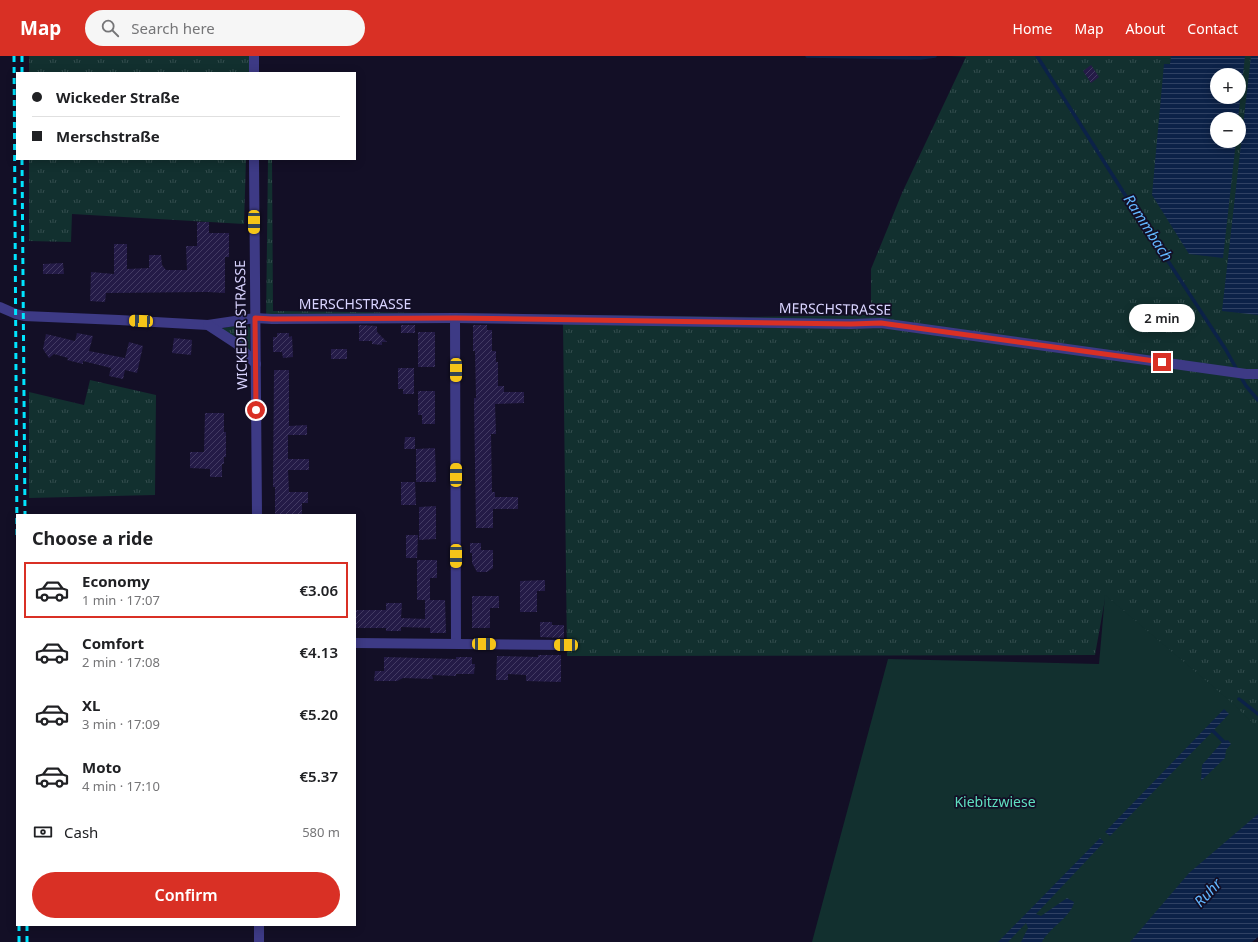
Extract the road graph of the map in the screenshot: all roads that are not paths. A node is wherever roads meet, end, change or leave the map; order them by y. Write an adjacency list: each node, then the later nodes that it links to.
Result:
1 (254, 56): 2 (street)
2 (254, 72)
3 (254, 160): 5 (street, WICKEDER STRASSE)
4 (0, 307): 7 (street, MERSCHSTRASSE)
5 (255, 318): 6 (street, MERSCHSTRASSE); 7 (street, MERSCHSTRASSE); 8 (street, WICKEDER STRASSE)
6 (455, 318): 9 (street, MERSCHSTRASSE); 12 (street)
7 (208, 325): 8 (street)
8 (256, 364): 10 (street, WICKEDER STRASSE)
9 (1258, 374)
10 (257, 514)
11 (356, 643): 12 (street)
12 (456, 643): 13 (street)
13 (566, 645)
14 (259, 926): 15 (street)
15 (259, 942)

